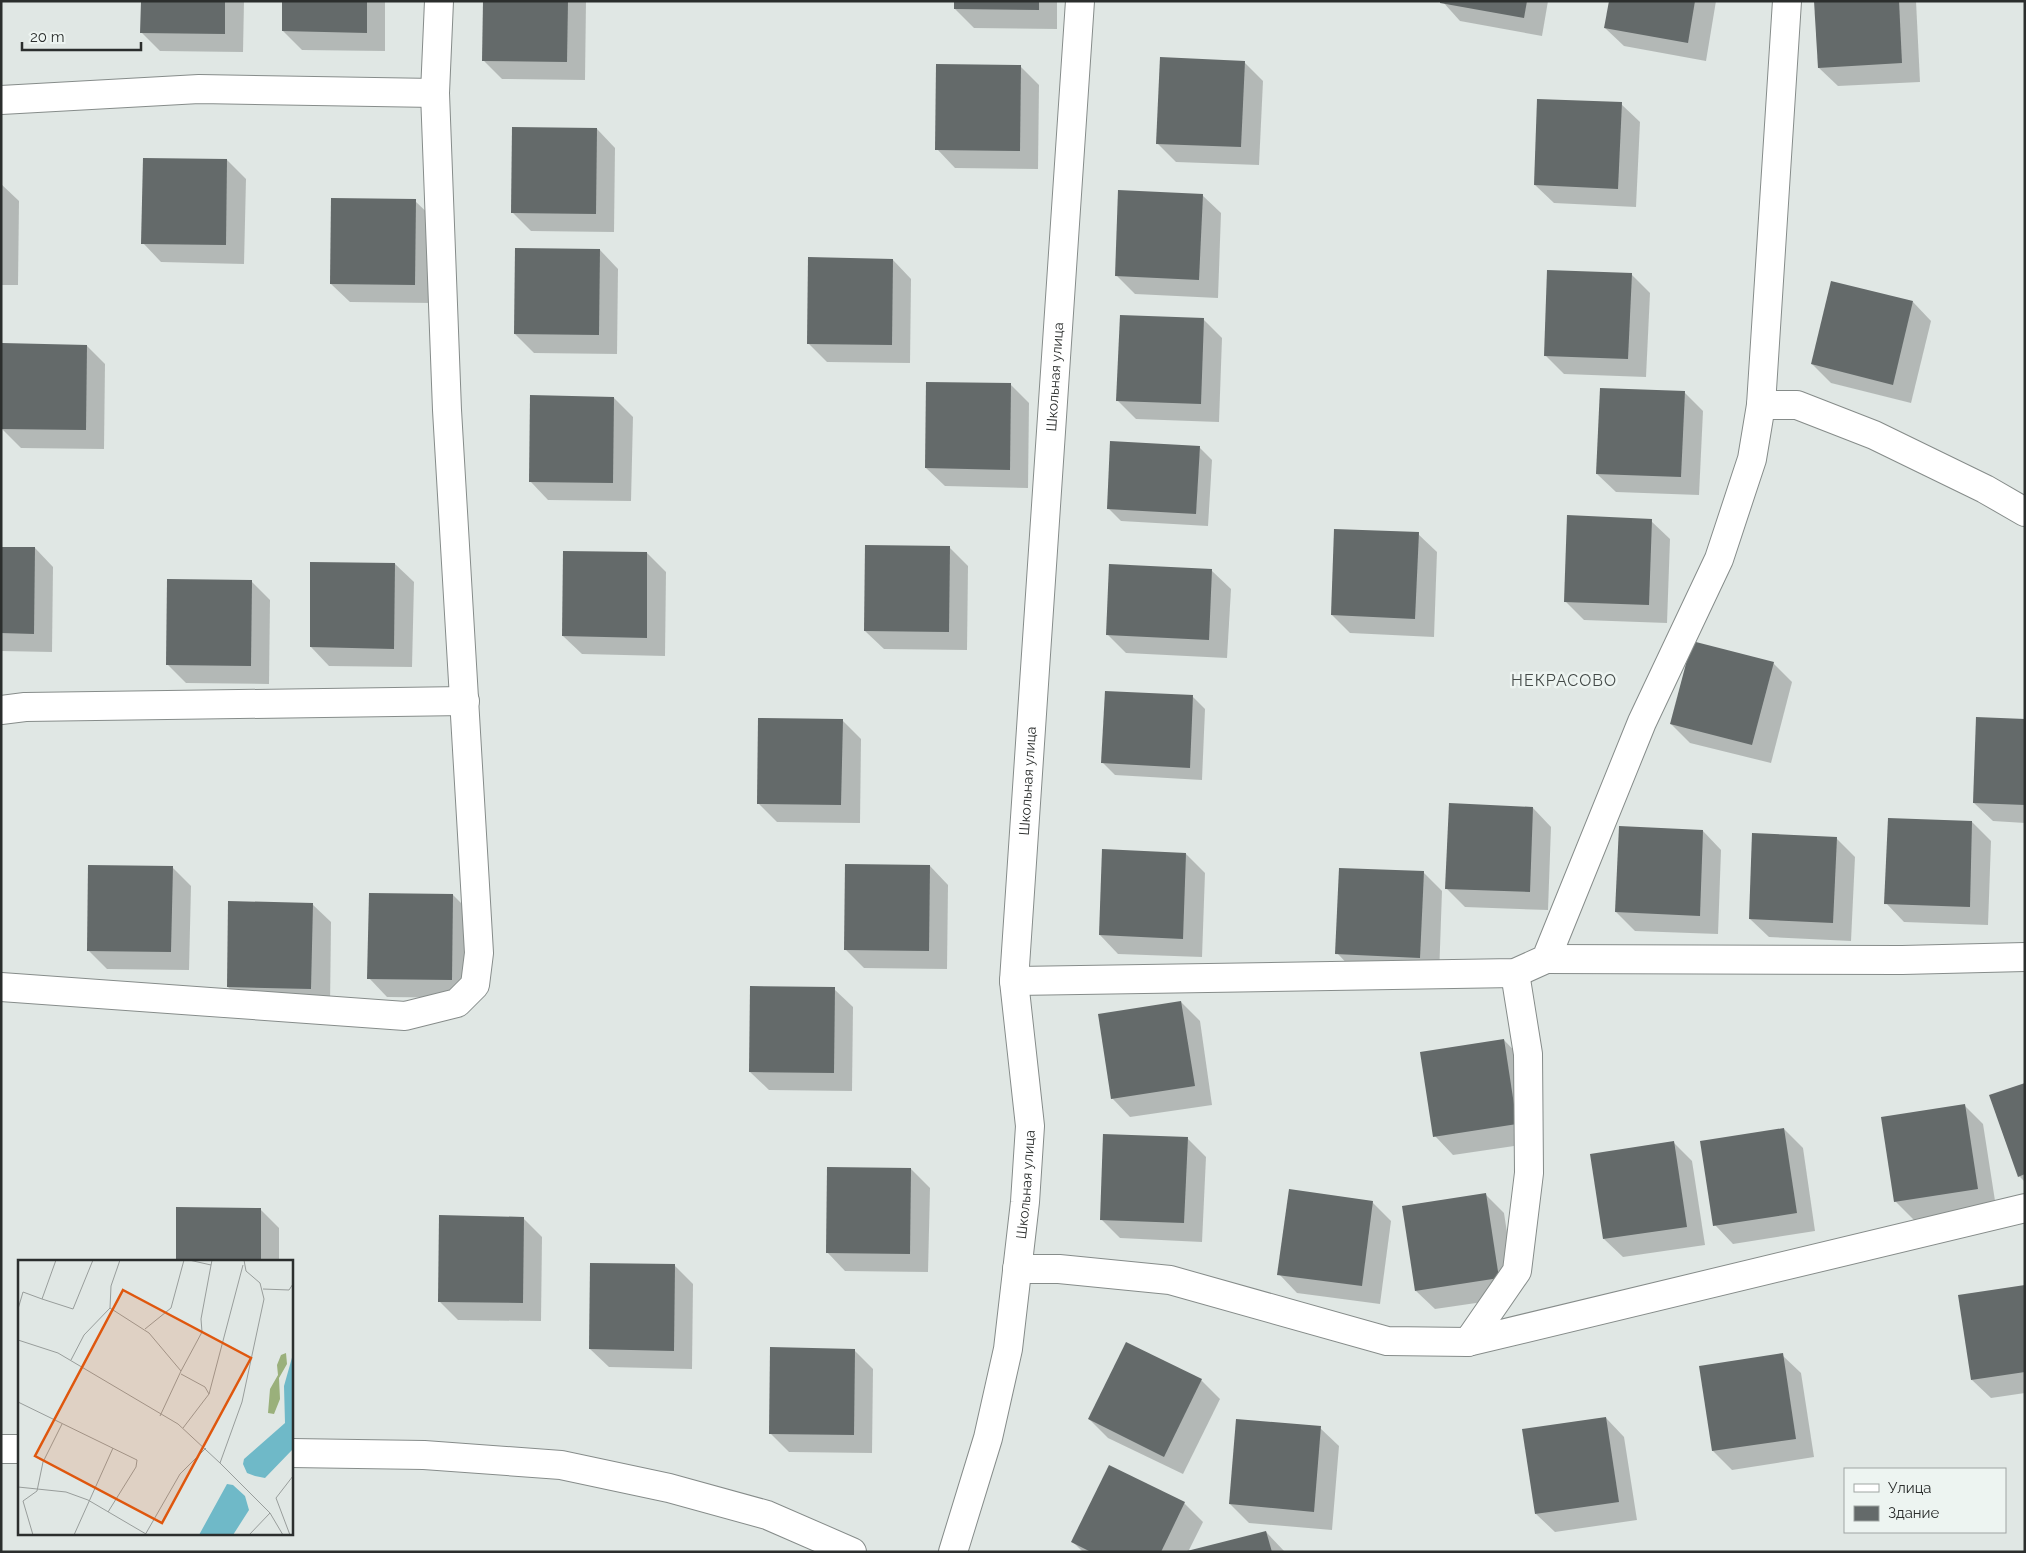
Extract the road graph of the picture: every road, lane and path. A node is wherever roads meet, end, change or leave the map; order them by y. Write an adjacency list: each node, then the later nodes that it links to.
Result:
1 (438, 1): 4 (street)
2 (1080, 1): 13 (street, Школьная улица)
3 (1787, 1): 6 (street)
4 (435, 93): 5 (street); 8 (street)
5 (1, 100)
6 (1762, 405): 7 (street); 11 (street)
7 (2025, 512)
8 (465, 701): 9 (street); 14 (street)
9 (1, 710)
10 (2025, 957): 11 (street)
11 (1546, 959): 12 (street)
12 (1515, 973): 13 (street); 17 (street)
13 (1014, 981): 16 (street, Школьная улица)
14 (1, 987)
15 (2025, 1208): 17 (street)
16 (1018, 1269): 17 (street); 22 (street, Школьная улица)
17 (1468, 1342)
18 (1, 1449): 19 (street)
19 (18, 1449)
20 (292, 1453): 21 (street)
21 (852, 1552)
22 (953, 1552)

